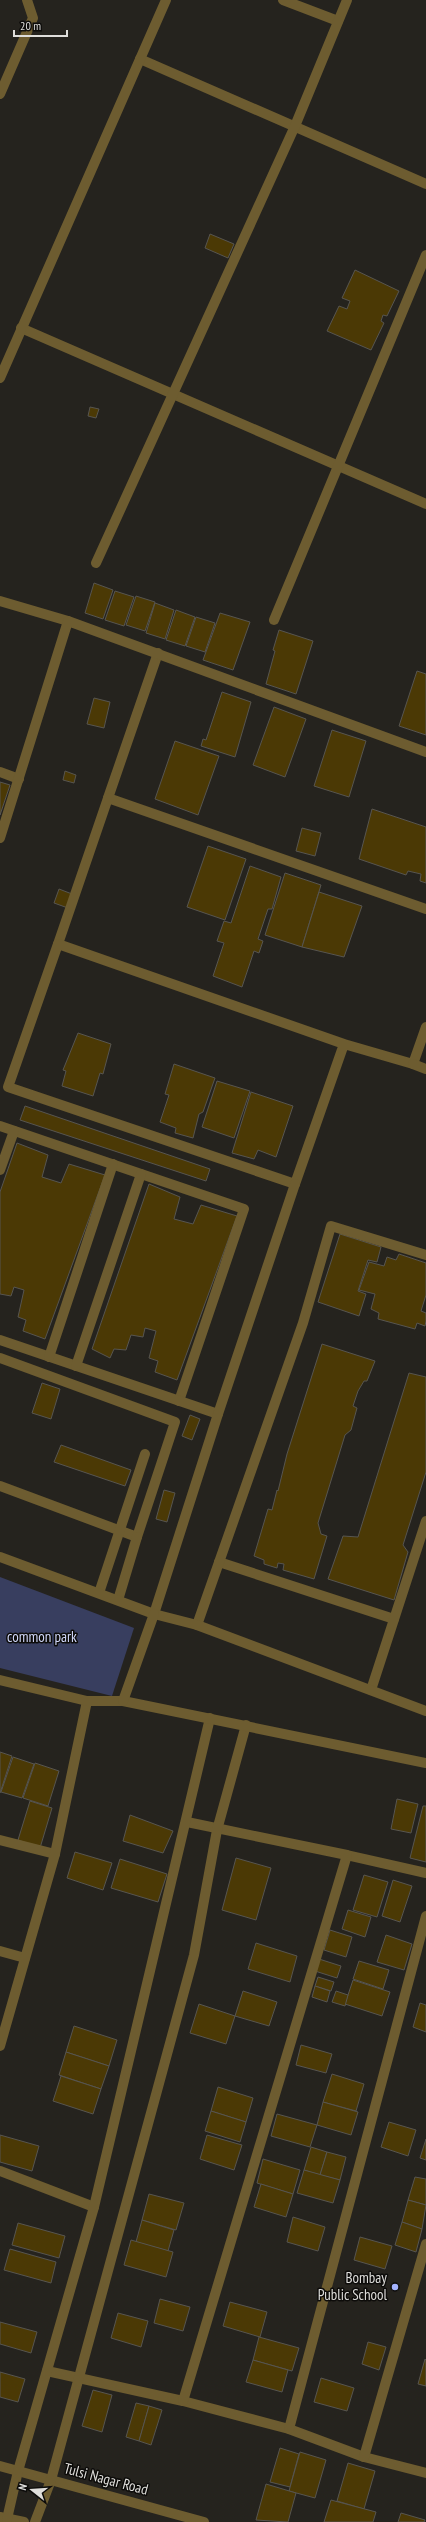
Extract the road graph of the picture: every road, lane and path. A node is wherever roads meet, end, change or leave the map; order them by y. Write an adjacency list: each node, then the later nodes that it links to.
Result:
1 (27, 0): 7 (street)
2 (166, 0): 6 (street)
3 (283, 0): 5 (street)
4 (347, 0): 5 (street)
5 (338, 21): 8 (street)
6 (140, 60): 8 (street); 11 (street)
7 (0, 94)
8 (295, 126): 9 (street); 13 (street)
9 (426, 184)
10 (426, 255): 14 (street)
11 (21, 328): 12 (street); 13 (street)
12 (0, 378)
13 (172, 394): 14 (street); 16 (street)
14 (339, 465): 15 (street); 18 (street)
15 (426, 504)
16 (96, 563)
17 (0, 601): 19 (street)
18 (274, 620)
19 (68, 621): 20 (street); 23 (street)
20 (158, 653): 21 (street); 24 (street)
21 (426, 752)
22 (0, 772): 23 (street)
23 (19, 779): 25 (street)
24 (108, 798): 26 (street); 27 (street)
25 (0, 838)
26 (426, 909)
27 (58, 944): 29 (street); 32 (street)
28 (426, 1026): 30 (street)
29 (344, 1044): 30 (street); 38 (street)
30 (413, 1064): 31 (street)
31 (426, 1069)
32 (4, 1086): 38 (street)
33 (0, 1126): 34 (street)
34 (14, 1130): 35 (street); 36 (street)
35 (113, 1164): 37 (street); 41 (street)
36 (0, 1170)
37 (141, 1174): 43 (street); 44 (street)
38 (295, 1184): 45 (street)
39 (426, 1256): 52 (street)
40 (0, 1340): 41 (street)
41 (49, 1357): 43 (street)
42 (0, 1358): 50 (street)
43 (76, 1366): 44 (street)
44 (179, 1401): 45 (street)
45 (218, 1414): 55 (street)
46 (145, 1454): 49 (street)
47 (0, 1486): 49 (street)
48 (426, 1522): 56 (street)
49 (120, 1530): 50 (street); 53 (street)
50 (137, 1537): 54 (street)
51 (0, 1557): 53 (street)
52 (219, 1562): 56 (street); 57 (street)
53 (99, 1593): 54 (street)
54 (118, 1600): 55 (street)
55 (154, 1614): 57 (street); 61 (street)
56 (394, 1619): 59 (street)
57 (197, 1625): 59 (street)
58 (0, 1680): 60 (street)
59 (370, 1690): 62 (street)
60 (87, 1701): 61 (street); 69 (street)
61 (123, 1702): 63 (street)
62 (426, 1711)
63 (210, 1718): 64 (street); 66 (street)
64 (246, 1725): 65 (street); 67 (street)
65 (426, 1762)
66 (187, 1822): 67 (street); 77 (street)
67 (217, 1830): 70 (street); 80 (street)
68 (0, 1840): 69 (street)
69 (56, 1854): 74 (street)
70 (348, 1855): 71 (street); 81 (street)
71 (426, 1873)
72 (426, 1916): 82 (street)
73 (0, 1952): 74 (street)
74 (25, 1958): 75 (street)
75 (0, 2046)
76 (0, 2171): 77 (street)
77 (94, 2207): 79 (street)
78 (426, 2244): 83 (street)
79 (47, 2371): 80 (street); 85 (street)
80 (78, 2378): 81 (street); 87 (street)
81 (183, 2401): 82 (street)
82 (289, 2429): 83 (street)
83 (364, 2457): 86 (street)
84 (0, 2466): 85 (street, Tulsi Nagar Road)
85 (18, 2471): 87 (street, Tulsi Nagar Road); 88 (street)
86 (426, 2473)
87 (51, 2480): 90 (street); 91 (street, Tulsi Nagar Road)
88 (3, 2518): 89 (street)
89 (24, 2522)
90 (35, 2522)
91 (204, 2522)

